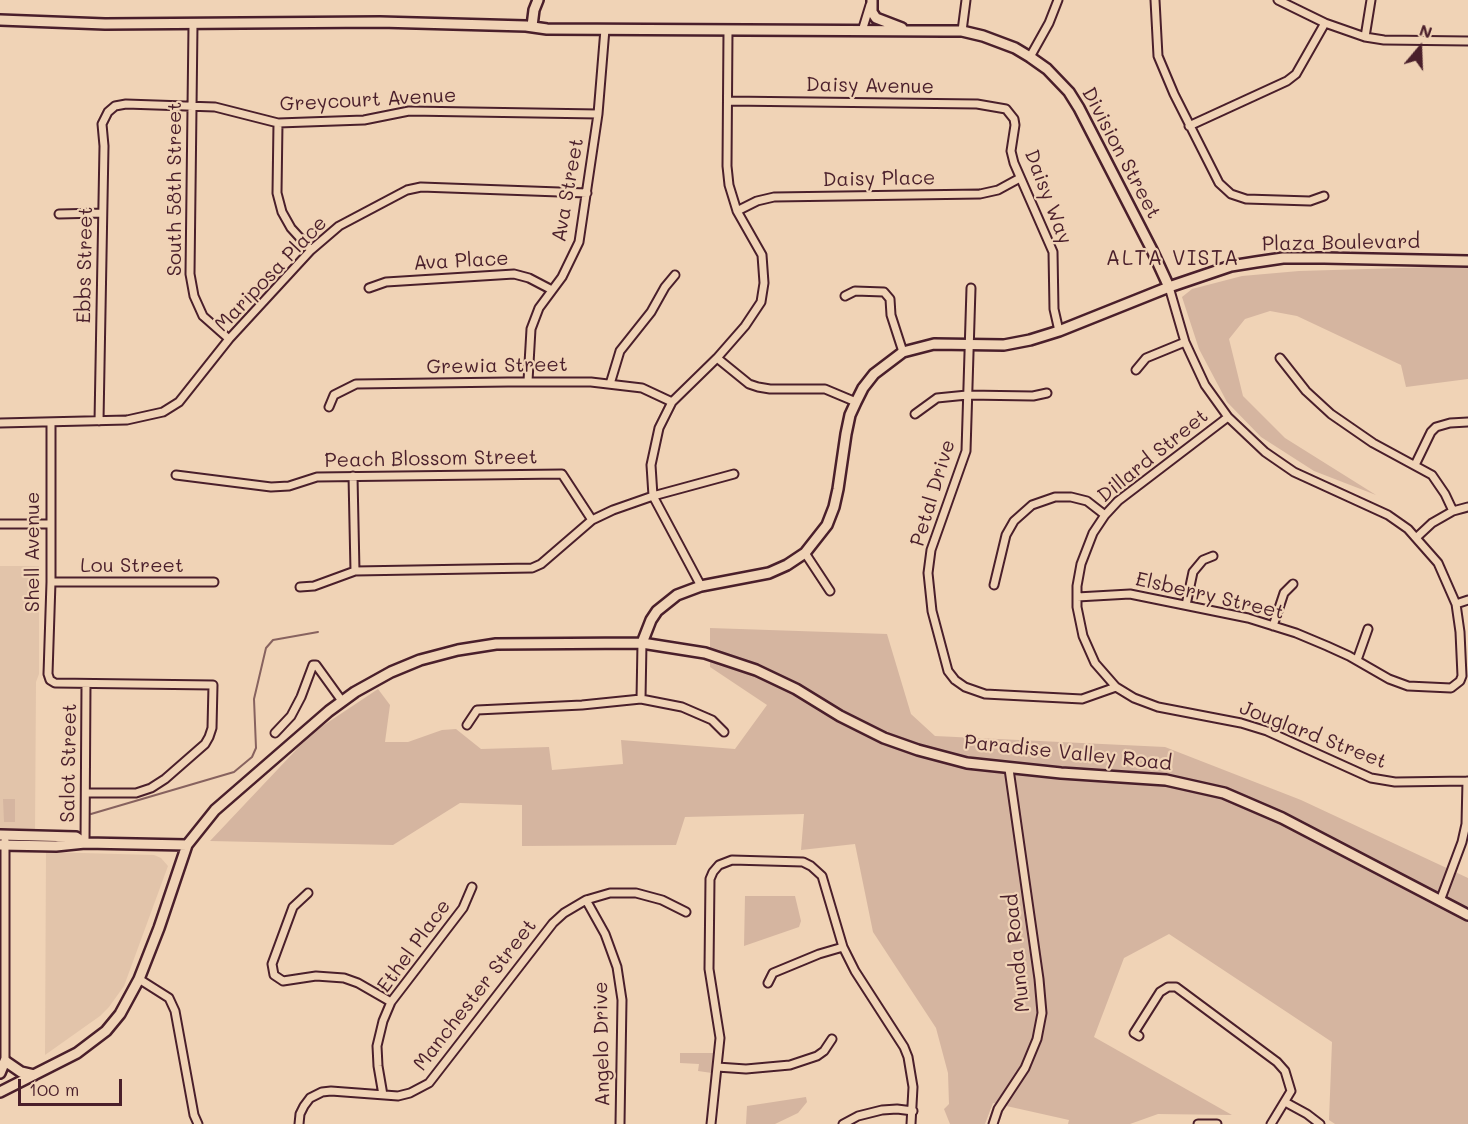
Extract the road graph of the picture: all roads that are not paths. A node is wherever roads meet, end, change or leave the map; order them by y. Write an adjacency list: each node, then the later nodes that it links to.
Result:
1 (538, 0): 11 (main road)
2 (872, 0): 14 (street); 15 (main road)
3 (966, 0): 16 (street)
4 (1058, 0): 19 (street)
5 (1155, 0): 26 (street)
6 (1278, 0): 9 (street)
7 (1371, 0): 17 (street)
8 (0, 20): 10 (main road, Division Street)
9 (1325, 23): 17 (street); 26 (street)
10 (193, 25): 11 (main road, Division Street); 21 (street, South 58th Street)
11 (532, 26): 12 (main road, Division Street)
12 (605, 29): 13 (main road, Division Street); 24 (street, Ava Street)
13 (728, 31): 14 (main road, Division Street); 20 (street)
14 (862, 31): 15 (main road, Division Street)
15 (910, 31): 16 (main road, Division Street)
16 (962, 31): 19 (main road, Division Street)
17 (1365, 36): 18 (street)
18 (1468, 41)
19 (1030, 57): 36 (main road, Division Street)
20 (728, 101): 23 (street, Daisy Avenue); 30 (street)
21 (191, 106): 22 (street, Greycourt Avenue); 25 (street, Greycourt Avenue); 42 (street, South 58th Street)
22 (108, 112): 31 (street, Ebbs Street)
23 (1009, 112): 27 (street, Daisy Way)
24 (598, 114): 25 (street, Greycourt Avenue); 28 (street, Ava Street)
25 (278, 123): 33 (street)
26 (1190, 126): 29 (street)
27 (1020, 178): 30 (street, Daisy Place); 41 (street, Daisy Way)
28 (587, 193): 33 (street, Mariposa Place); 39 (street, Ava Street)
29 (1324, 196)
30 (737, 211): 46 (street)
31 (101, 213): 32 (street); 58 (street, Ebbs Street)
32 (59, 214)
33 (311, 250): 42 (street, Mariposa Place)
34 (1468, 261): 36 (main road, Plaza Boulevard)
35 (675, 274): 50 (street)
36 (1169, 287): 41 (main road, Plaza Boulevard); 43 (street, Division Street)
37 (369, 288): 39 (street, Ava Place)
38 (971, 288): 44 (street, Petal Drive)
39 (552, 290): 49 (street, Ava Street)
40 (845, 296): 45 (street)
41 (1059, 331): 44 (main road, Plaza Boulevard)
42 (229, 339): 58 (street, Mariposa Place)
43 (1185, 342): 48 (street); 57 (street, Division Street)
44 (969, 344): 45 (main road, Plaza Boulevard); 52 (street, Petal Drive)
45 (903, 352): 54 (main road, Plaza Boulevard)
46 (717, 358): 53 (street); 54 (street)
47 (1280, 358): 62 (street)
48 (1136, 370)
49 (528, 381): 50 (street, Grewia Street); 55 (street, Grewia Street)
50 (610, 384): 53 (street, Grewia Street)
51 (1047, 393): 52 (street)
52 (966, 394): 56 (street); 94 (street, Petal Drive)
53 (672, 402): 66 (street)
54 (856, 402): 74 (main road, Plaza Boulevard)
55 (329, 407)
56 (915, 414)
57 (1228, 417): 69 (street, Dillard Street); 73 (street, Division Street)
58 (99, 421): 61 (street, Mariposa Place)
59 (1468, 422): 62 (street)
60 (0, 423): 61 (street, Mariposa Place)
61 (51, 423): 72 (street, Shell Avenue)
62 (1415, 465): 68 (street)
63 (734, 474): 66 (street)
64 (176, 475): 65 (street, Peach Blossom Street)
65 (354, 476): 70 (street, Peach Blossom Street); 76 (street)
66 (653, 496): 70 (street); 81 (street)
67 (1468, 507): 68 (street)
68 (1453, 511): 73 (street)
69 (1106, 515): 80 (street); 84 (street, Dillard Street)
70 (592, 520): 76 (street)
71 (0, 524): 72 (street)
72 (50, 524): 77 (street, Shell Avenue)
73 (1417, 537): 86 (street, Division Street)
74 (805, 553): 81 (main road); 83 (street)
75 (1213, 556): 87 (street)
76 (355, 571): 82 (street)
77 (51, 582): 78 (street, Lou Street); 93 (street, Shell Avenue)
78 (214, 582)
79 (1293, 584): 88 (street)
80 (994, 585)
81 (701, 586): 90 (main road)
82 (300, 587)
83 (830, 591)
84 (1077, 597): 87 (street, Elsberry Street); 94 (street, Dillard Street)
85 (1468, 600): 86 (street)
86 (1456, 604): 92 (street, Division Street)
87 (1186, 605): 88 (street, Elsberry Street)
88 (1273, 626): 91 (street, Elsberry Street)
89 (1368, 629): 91 (street)
90 (642, 643): 95 (street); 96 (main road, Paradise Valley Road); 100 (main road, Paradise Valley Road)
91 (1357, 660): 92 (street, Elsberry Street)
92 (1462, 676)
93 (86, 684): 102 (street, Salot Street); 102 (street)
94 (1116, 687): 101 (street, Jouglard Street)
95 (641, 699): 97 (street); 98 (street)
96 (342, 701): 99 (street); 105 (main road, Paradise Valley Road)
97 (467, 725)
98 (724, 732)
99 (275, 733)
100 (1009, 769): 109 (main road, Paradise Valley Road); 132 (street, Munda Road)
101 (1468, 781): 109 (street)
102 (86, 793): 104 (street, Salot Street)
103 (3, 840): 104 (main road); 118 (street)
104 (85, 843): 105 (main road)
105 (187, 845): 113 (main road)
106 (472, 887): 115 (street, Ethel Place)
107 (308, 893): 115 (street)
108 (586, 900): 110 (street, Manchester Street); 123 (street, Manchester Street); 128 (street, Angelo Drive)
109 (1440, 901): 111 (main road, Paradise Valley Road)
110 (686, 912)
111 (1468, 915)
112 (843, 947): 114 (street); 119 (street); 125 (street)
113 (139, 979): 121 (main road); 126 (street)
114 (768, 983)
115 (391, 1002): 123 (street, Ethel Place)
116 (1139, 1036): 124 (street)
117 (832, 1040): 119 (street)
118 (5, 1061): 120 (main road); 121 (main road)
119 (717, 1067): 129 (street)
120 (0, 1073)
121 (34, 1075): 122 (main road)
122 (0, 1092)
123 (383, 1095): 127 (street, Manchester Street)
124 (1285, 1102): 135 (street); 136 (street)
125 (913, 1111): 130 (street); 131 (street)
126 (198, 1124)
127 (299, 1124)
128 (620, 1124)
129 (711, 1124)
130 (843, 1124)
131 (911, 1124)
132 (993, 1124)
133 (1198, 1124): 134 (street)
134 (1217, 1124)
135 (1271, 1124)
136 (1320, 1124)

